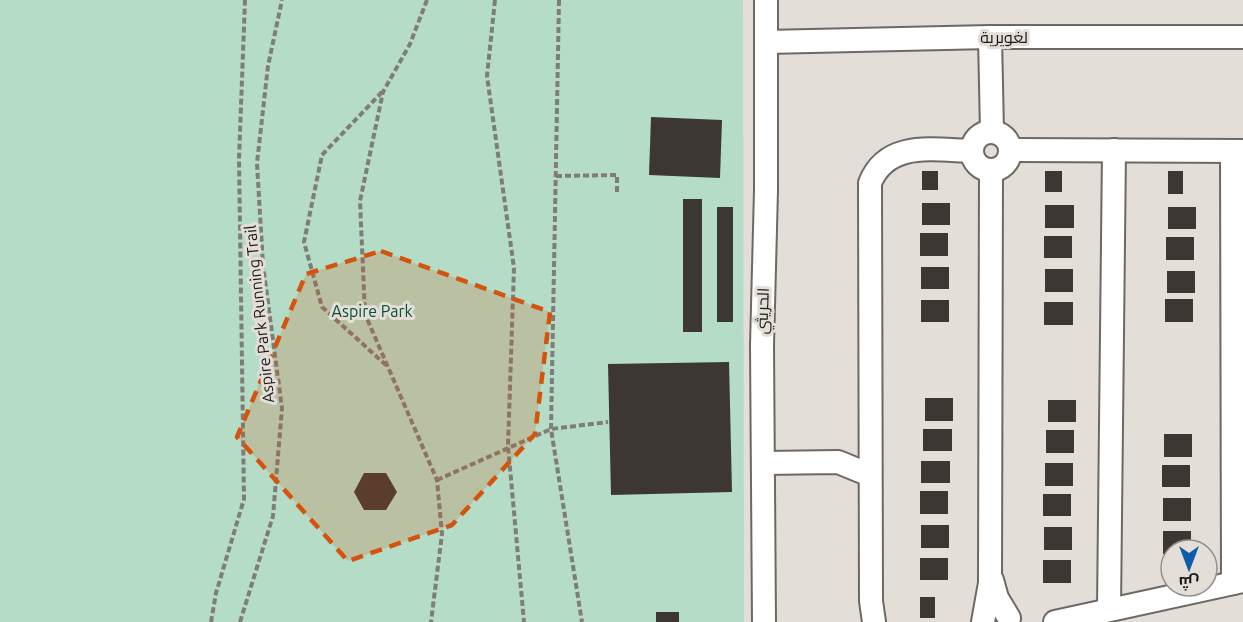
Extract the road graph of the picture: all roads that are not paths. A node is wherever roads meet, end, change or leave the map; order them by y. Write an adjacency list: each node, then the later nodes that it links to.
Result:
1 (766, 0): 4 (street, الحريثي)
2 (990, 37): 3 (street, لغويرية); 4 (street, لغويرية); 5 (street)
3 (1243, 37)
4 (766, 42): 11 (street, الحريثي)
5 (992, 132): 6 (street); 9 (street)
6 (1011, 150): 7 (street); 10 (street)
7 (1114, 150): 8 (street); 15 (street)
8 (1237, 151): 14 (street)
9 (972, 152): 10 (street); 12 (street)
10 (991, 170): 13 (street)
11 (764, 463): 12 (street); 17 (street, الحريثي)
12 (870, 475): 18 (street)
13 (990, 566): 16 (street); 19 (street)
14 (1238, 582): 15 (street)
15 (1109, 609): 20 (street)
16 (1012, 620): 19 (street)
17 (764, 622)
18 (874, 622)
19 (984, 622)
20 (1055, 622)

